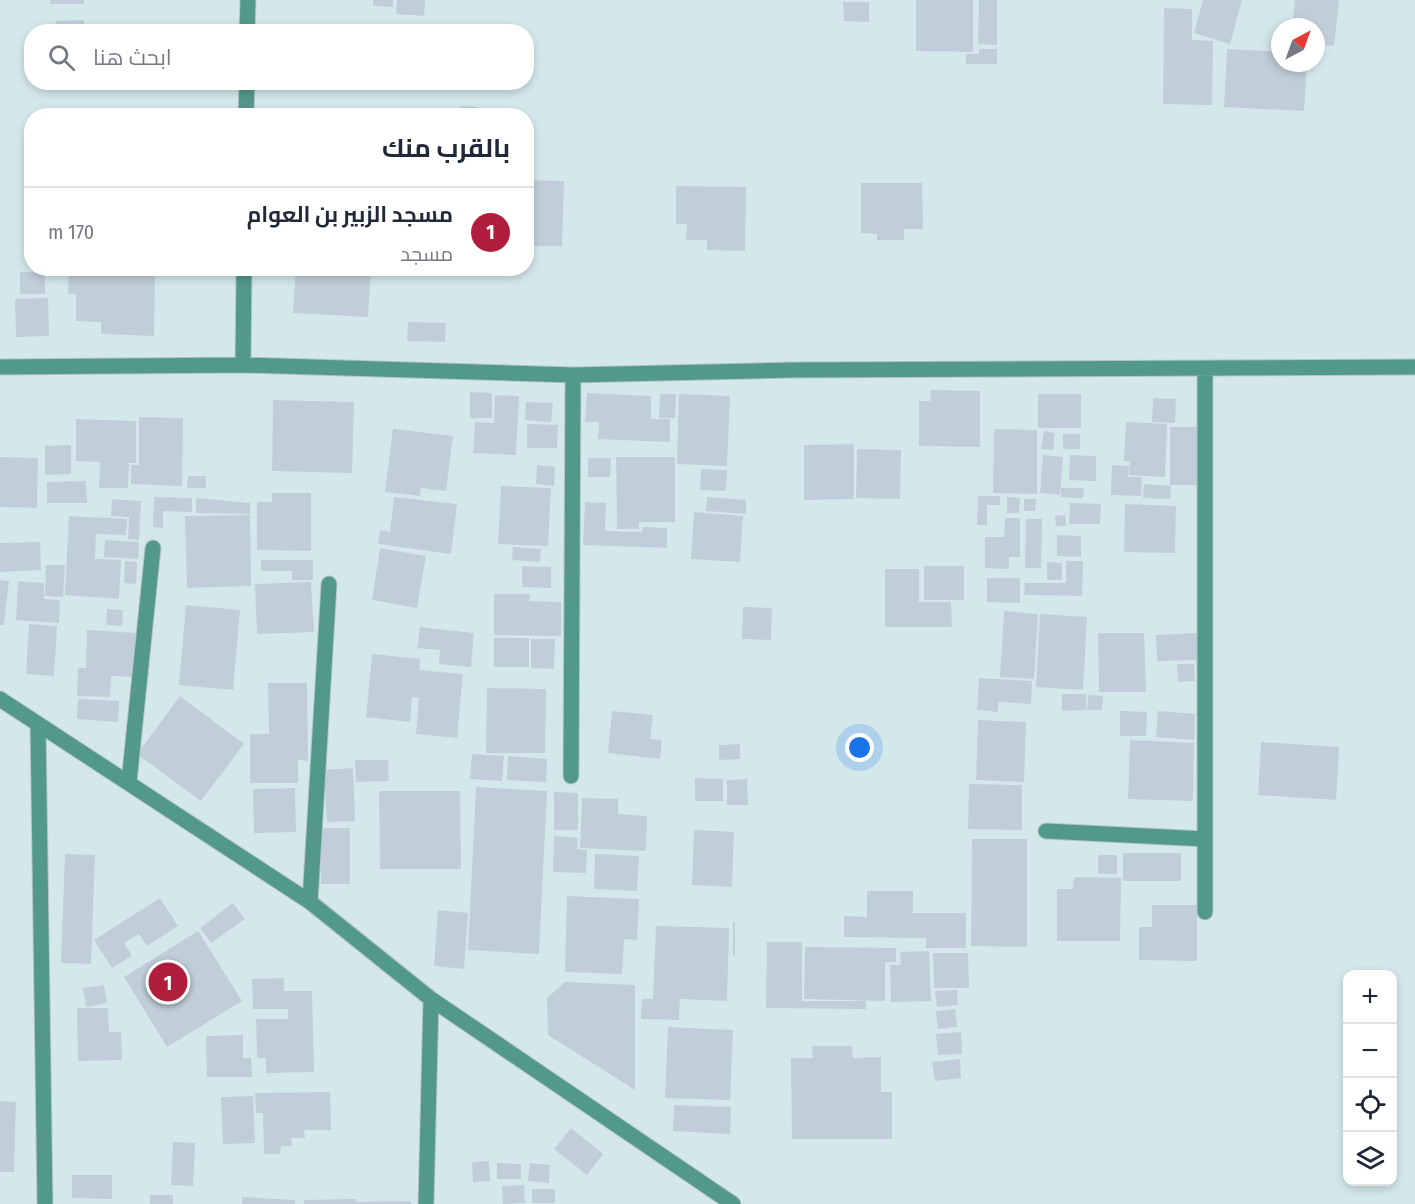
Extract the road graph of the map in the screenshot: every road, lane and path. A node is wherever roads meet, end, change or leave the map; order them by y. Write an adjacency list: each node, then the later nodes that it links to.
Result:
1 (248, 0): 2 (street)
2 (247, 24)
3 (247, 90): 4 (street)
4 (246, 108)
5 (244, 276): 6 (street)
6 (243, 365): 7 (street); 10 (street)
7 (0, 367)
8 (1415, 367): 9 (street)
9 (1204, 369): 10 (street); 18 (street)
10 (573, 375): 15 (street)
11 (153, 548): 16 (street)
12 (329, 584): 19 (street)
13 (0, 699): 14 (street)
14 (38, 725): 16 (street); 22 (street)
15 (571, 776)
16 (129, 782): 19 (street)
17 (1046, 831): 18 (street)
18 (1205, 839): 20 (street)
19 (310, 902): 21 (street)
20 (1205, 912)
21 (430, 999): 23 (street); 24 (street)
22 (45, 1204)
23 (426, 1204)
24 (733, 1204)

